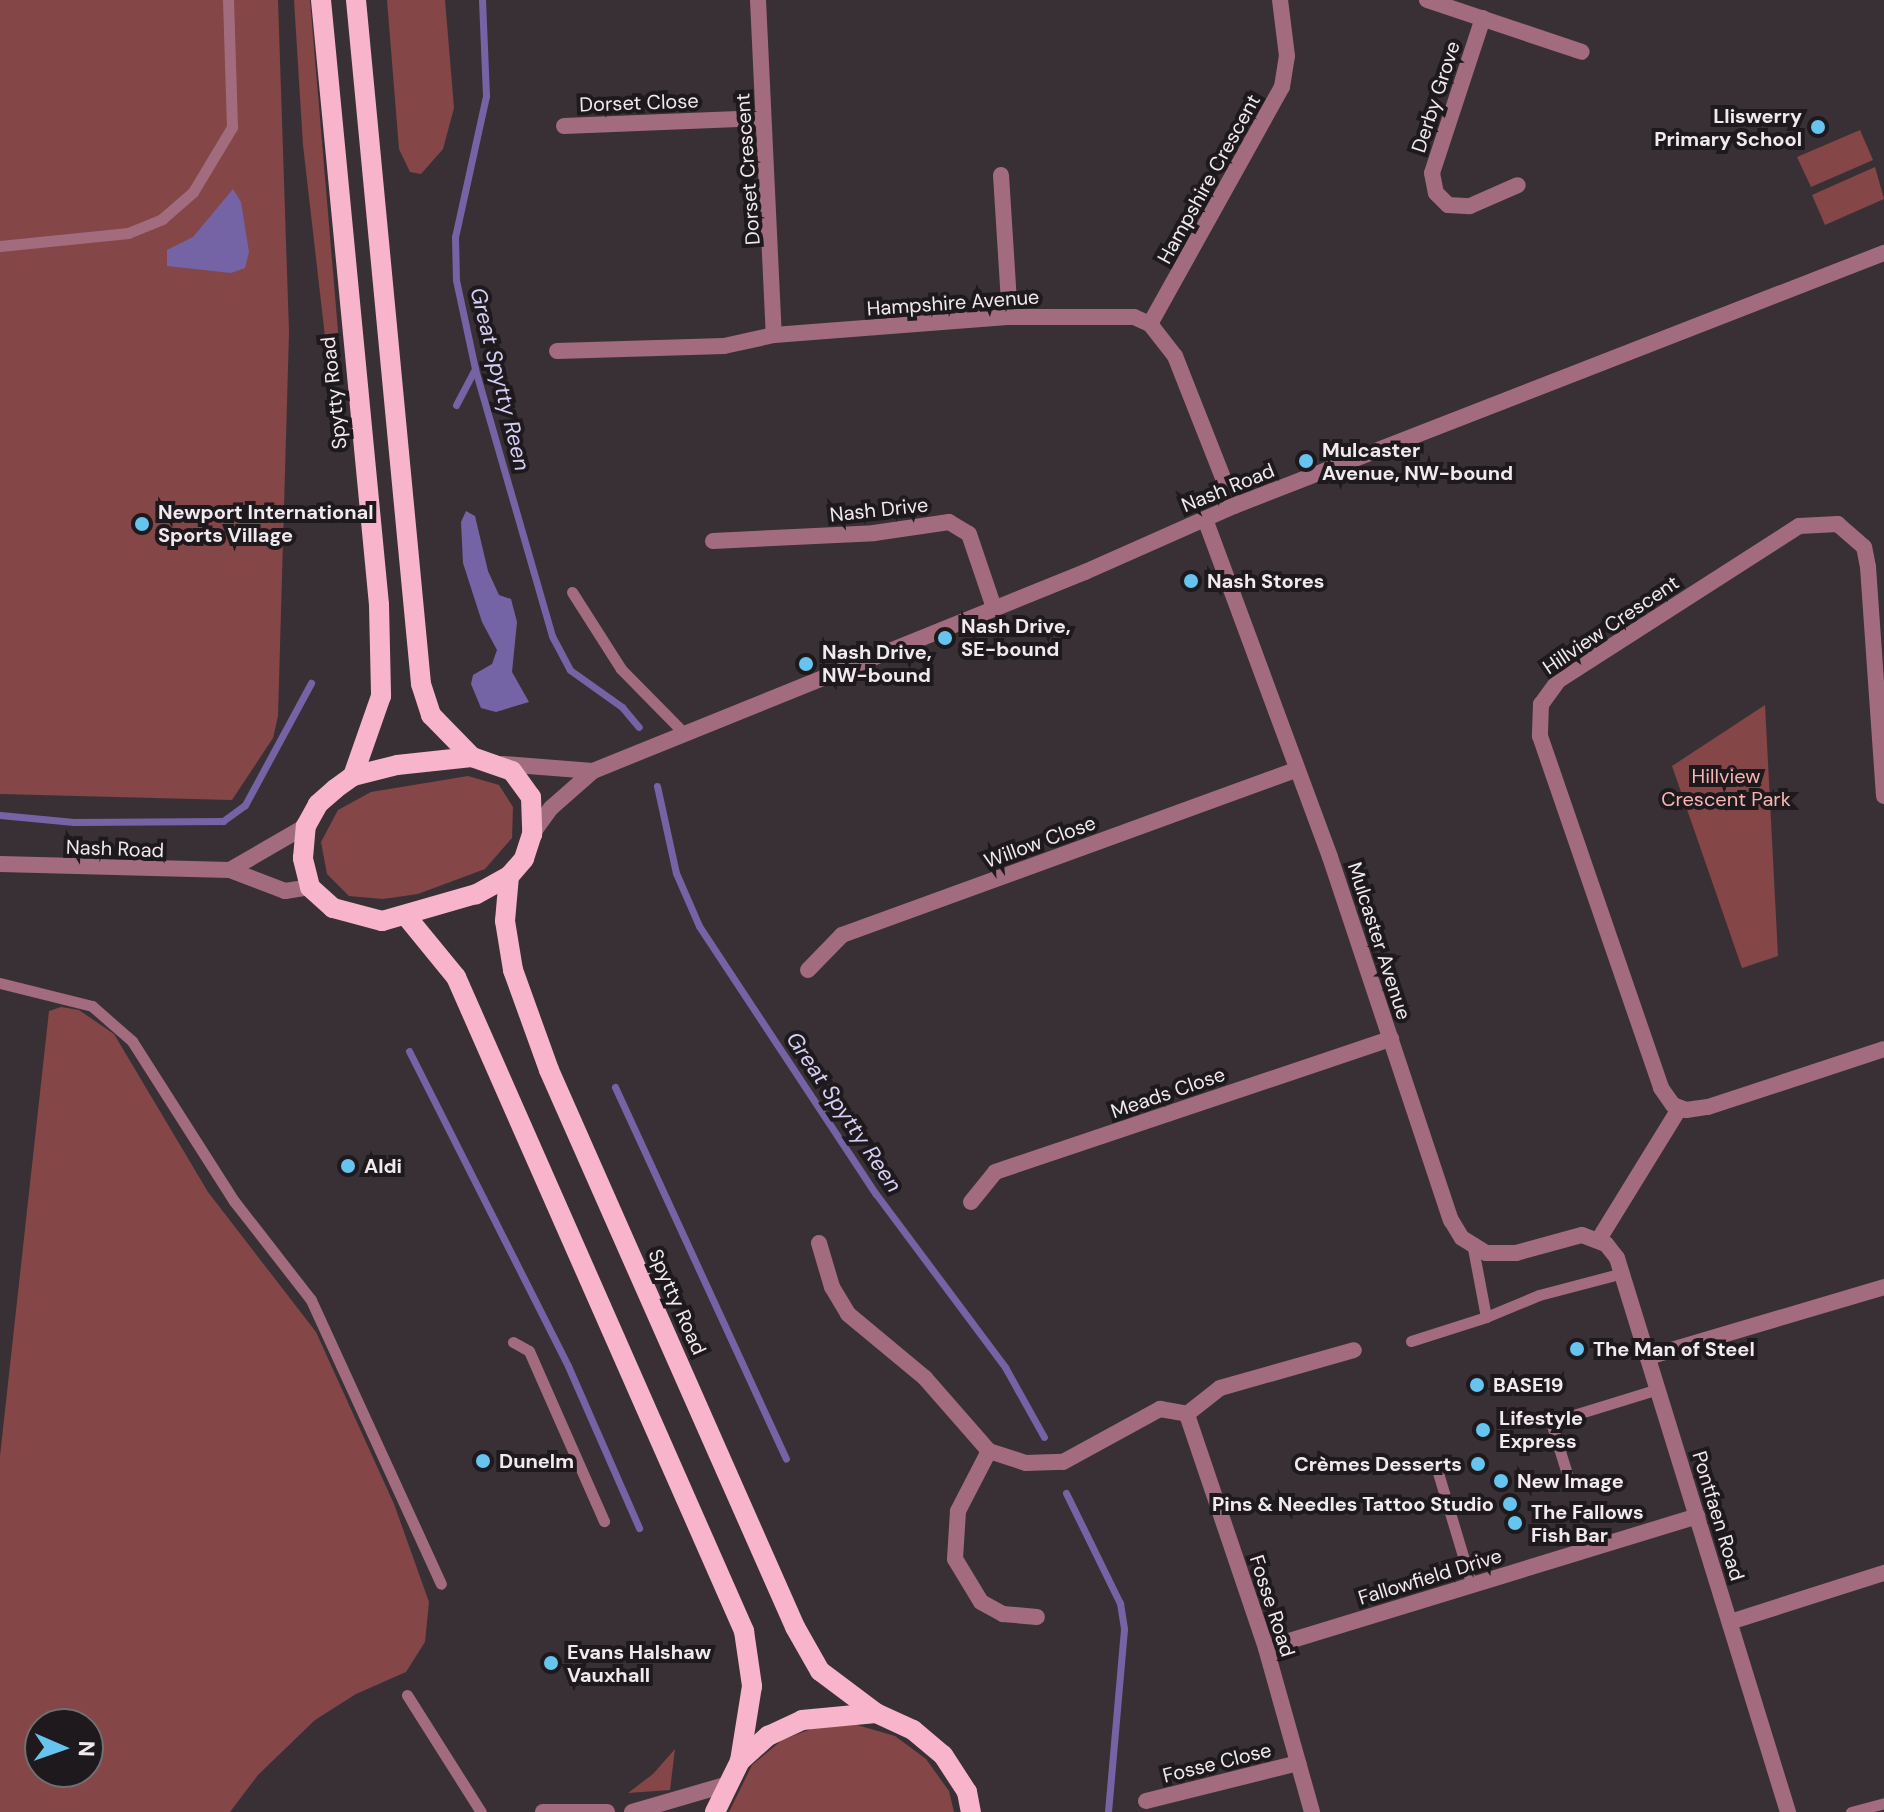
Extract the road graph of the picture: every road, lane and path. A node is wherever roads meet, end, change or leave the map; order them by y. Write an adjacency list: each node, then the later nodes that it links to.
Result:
1 (228, 0): 13 (lane)
2 (321, 0): 29 (main road, Spytty Road)
3 (356, 0): 25 (main road)
4 (758, 0): 9 (street, Dorset Crescent)
5 (1280, 0): 16 (street, Hampshire Crescent)
6 (1427, 0): 7 (street)
7 (1483, 18): 8 (street); 12 (street, Derby Grove)
8 (1582, 52)
9 (763, 118): 10 (street, Dorset Close); 17 (street, Dorset Crescent)
10 (564, 126)
11 (1001, 175): 15 (street)
12 (1518, 185)
13 (0, 246)
14 (1884, 253): 19 (street, Nash Road)
15 (1010, 317): 16 (street, Hampshire Avenue); 17 (street, Hampshire Avenue)
16 (1150, 324): 19 (street)
17 (774, 335): 18 (street, Hampshire Avenue)
18 (557, 351)
19 (1234, 506): 20 (street, Nash Road)
20 (1205, 519): 23 (street, Nash Road); 27 (street, Mulcaster Avenue)
21 (713, 541): 23 (street, Nash Drive)
22 (572, 592): 24 (lane)
23 (993, 605): 24 (street, Nash Road)
24 (685, 734): 28 (street, Nash Road)
25 (472, 757): 26 (main road); 29 (main road)
26 (494, 762): 28 (street, Nash Road); 32 (main road)
27 (1297, 769): 38 (street, Willow Close); 40 (street, Mulcaster Avenue)
28 (593, 771): 32 (street, Nash Road)
29 (353, 776): 31 (main road)
30 (1884, 796): 42 (street, Hillview Crescent)
31 (306, 826): 34 (street); 36 (main road)
32 (532, 834): 35 (main road)
33 (0, 864): 34 (street, Nash Road)
34 (230, 870): 36 (street, Nash Road)
35 (509, 876): 37 (main road); 68 (main road, Spytty Road)
36 (310, 887): 37 (main road)
37 (406, 916): 69 (main road)
38 (808, 970)
39 (0, 983): 62 (lane)
40 (1391, 1039): 43 (street, Meads Close); 46 (street, Mulcaster Avenue)
41 (1884, 1049): 42 (street)
42 (1679, 1109): 44 (street)
43 (971, 1202)
44 (1599, 1239): 46 (street); 47 (street, Pontfaen Road)
45 (819, 1243): 56 (street)
46 (1473, 1248): 49 (lane)
47 (1623, 1273): 49 (lane); 53 (street, Pontfaen Road)
48 (1884, 1287): 53 (street)
49 (1486, 1317): 50 (lane)
50 (1411, 1341)
51 (513, 1342): 60 (lane)
52 (1354, 1350): 55 (street)
53 (1648, 1357): 54 (street, Pontfaen Road)
54 (1658, 1389): 58 (lane); 59 (street, Pontfaen Road)
55 (1187, 1414): 56 (street); 66 (street, Fosse Road)
56 (989, 1451): 64 (street)
57 (1436, 1466): 63 (lane)
58 (1568, 1477)
59 (1697, 1516): 63 (street, Fallowfield Drive); 65 (street, Pontfaen Road)
60 (604, 1521)
61 (1884, 1573): 65 (street)
62 (441, 1584)
63 (1472, 1586): 66 (street, Fallowfield Drive)
64 (1037, 1617)
65 (1730, 1622): 81 (street, Pontfaen Road)
66 (1266, 1648): 70 (street, Fosse Road)
67 (407, 1695): 74 (lane)
68 (876, 1713): 69 (main road); 79 (main road, Spytty Road)
69 (740, 1761): 71 (main road)
70 (1298, 1763): 72 (street, Fosse Close); 80 (street, Fosse Road)
71 (725, 1785): 77 (street); 78 (main road)
72 (1146, 1801)
73 (1884, 1803): 82 (lane)
74 (481, 1812)
75 (543, 1812): 76 (street)
76 (607, 1812)
77 (632, 1812)
78 (715, 1812)
79 (971, 1812)
80 (1312, 1812)
81 (1788, 1812)
82 (1851, 1812)

